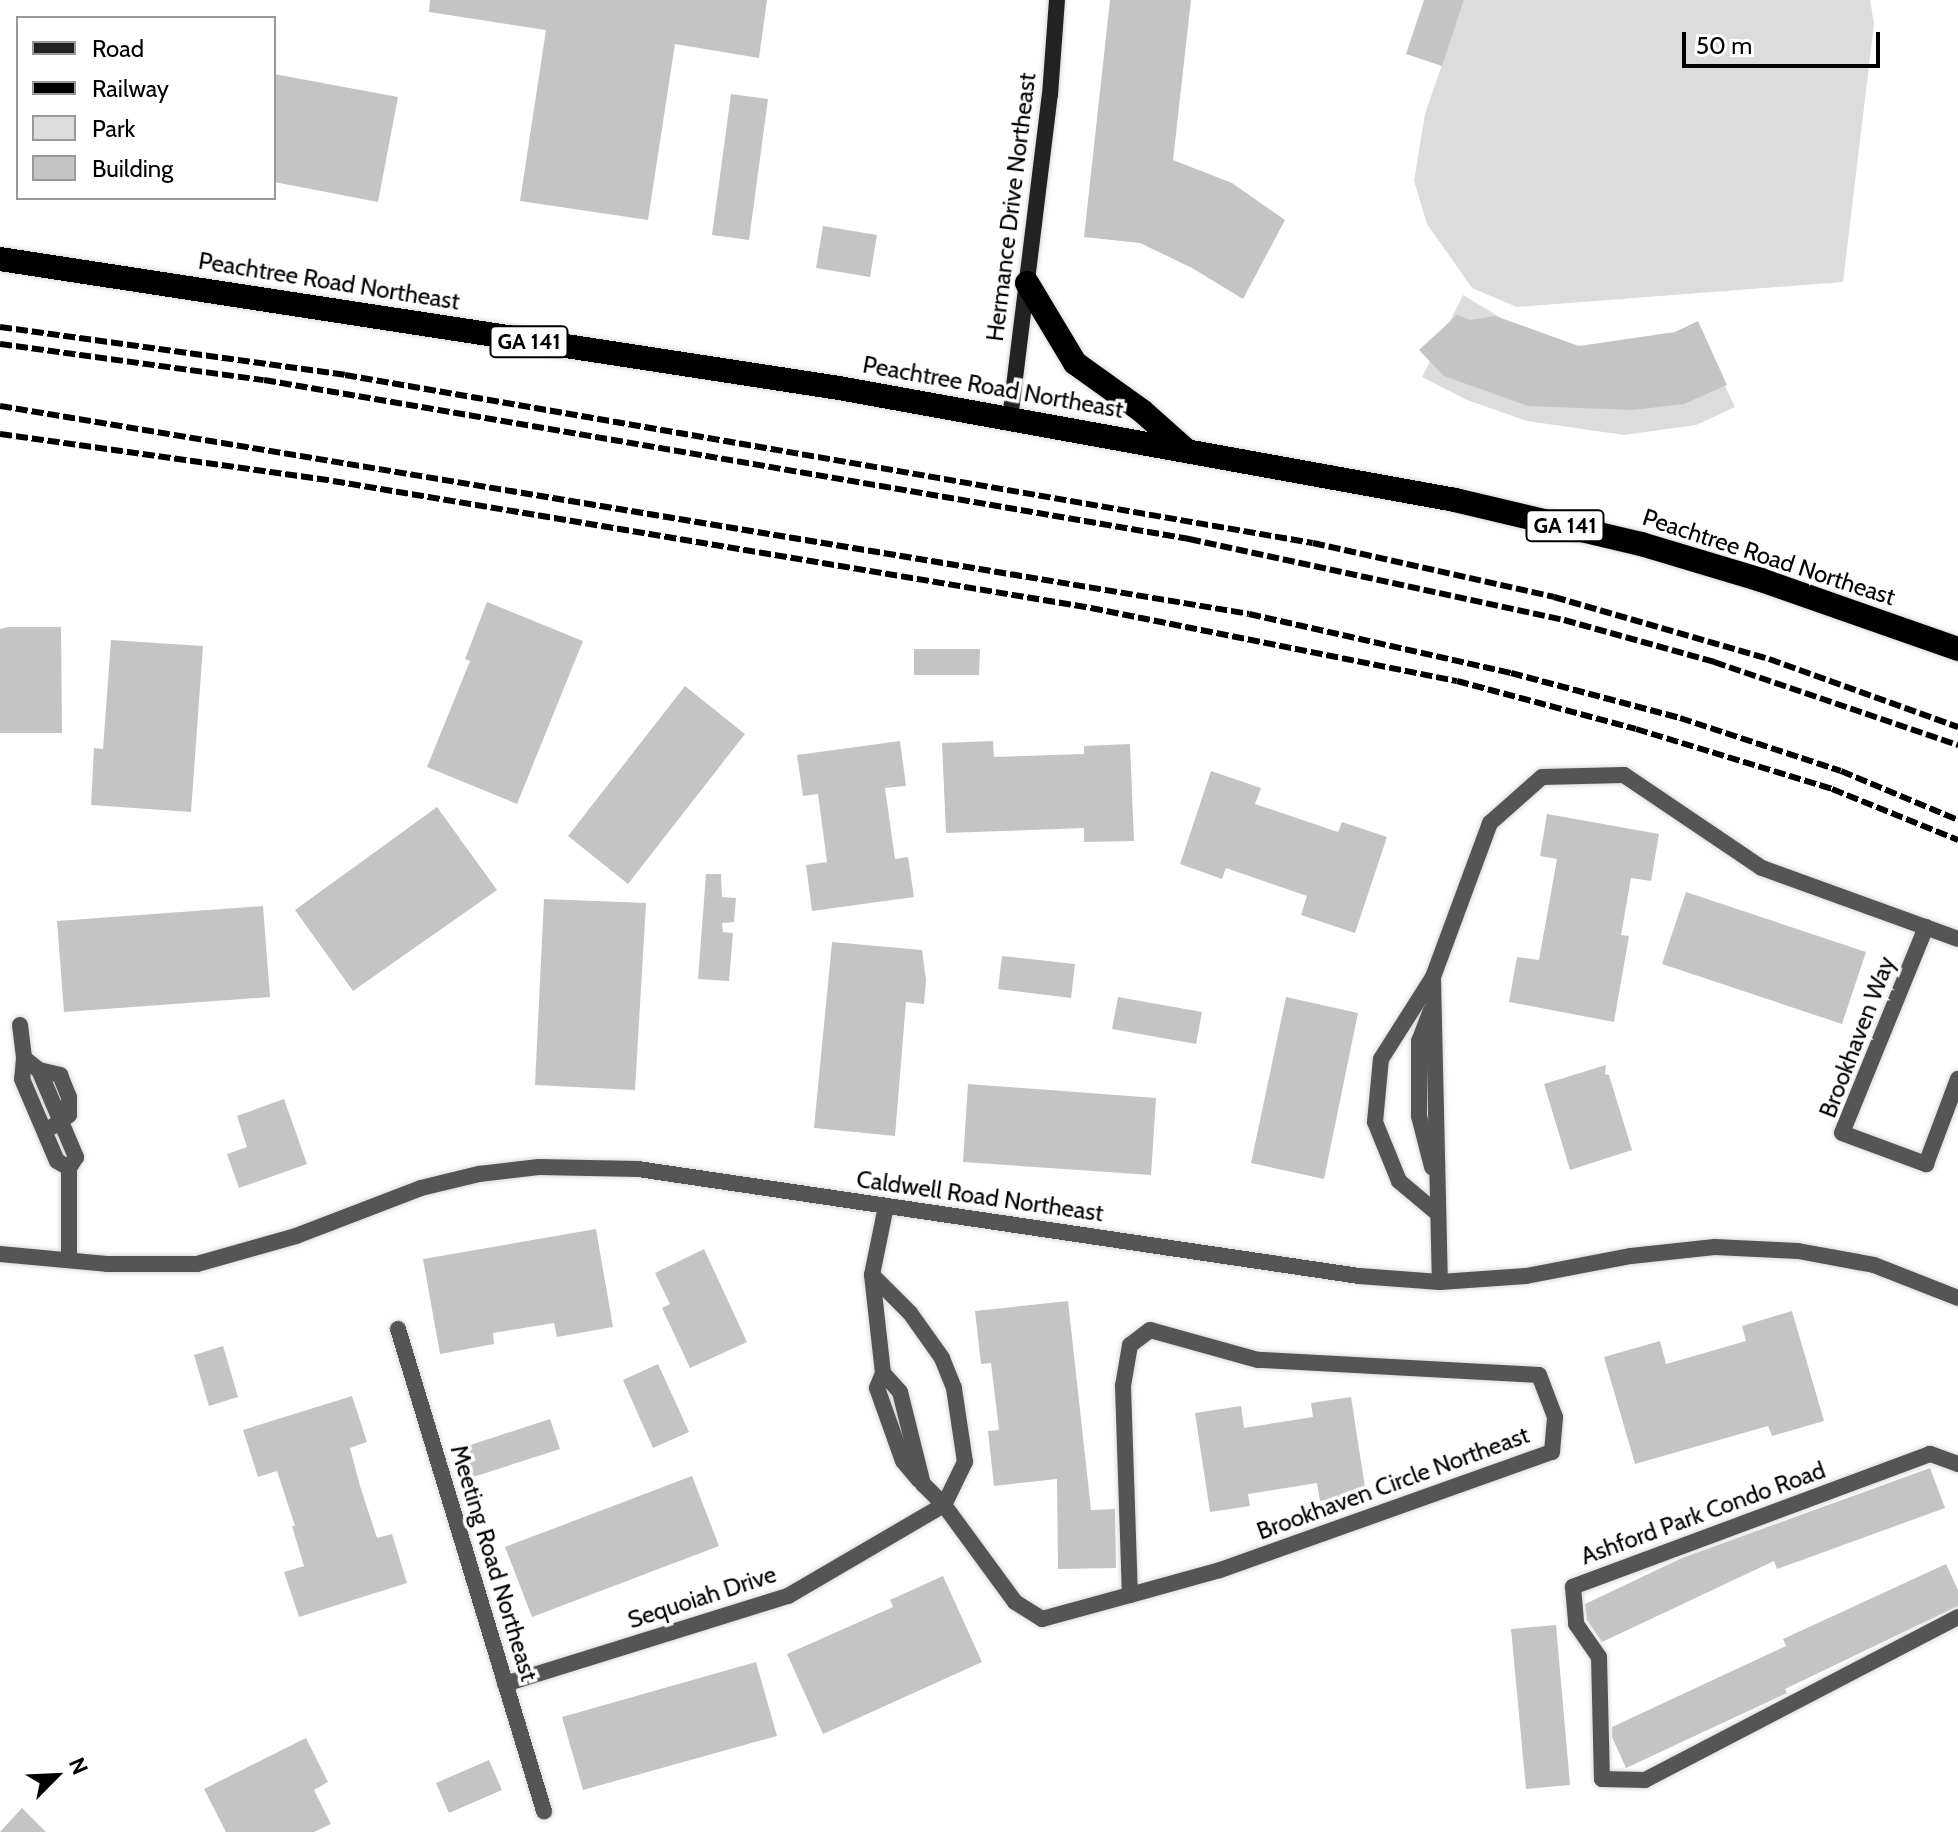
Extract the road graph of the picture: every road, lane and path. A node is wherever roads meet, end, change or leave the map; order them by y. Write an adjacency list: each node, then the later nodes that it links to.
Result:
1 (1057, 0): 3 (street, Hermance Drive Northeast)
2 (0, 259): 4 (highway, Peachtree Road Northeast / GA 141)
3 (1027, 283): 4 (street, Hermance Drive Northeast); 5 (highway)
4 (1010, 419): 5 (highway, Peachtree Road Northeast / GA 141)
5 (1188, 451): 6 (highway, Peachtree Road Northeast / GA 141)
6 (1958, 649)
7 (1926, 927): 8 (street); 9 (street); 12 (street, Brookhaven Way)
8 (1958, 939)
9 (1433, 977): 17 (street); 17 (street)
10 (20, 1025): 11 (street)
11 (24, 1058): 13 (street); 14 (street)
12 (1958, 1079)
13 (60, 1123): 14 (street); 15 (street)
14 (43, 1131): 15 (street)
15 (69, 1168): 19 (street)
16 (886, 1206): 19 (street, Caldwell Road Northeast); 20 (street); 21 (street, Caldwell Road Northeast)
17 (1437, 1213): 21 (street)
18 (0, 1254): 19 (street, Caldwell Road Northeast)
19 (69, 1260)
20 (872, 1275): 25 (street); 25 (street)
21 (1440, 1282): 22 (street, Caldwell Road Northeast)
22 (1958, 1298)
23 (398, 1329): 28 (street, Meeting Road Northeast)
24 (1958, 1464): 27 (street, Ashford Park Condo Road)
25 (944, 1505): 26 (street, Brookhaven Circle Northeast); 28 (street, Sequoiah Drive)
26 (1130, 1595): 26 (street, Brookhaven Circle Northeast)
27 (1958, 1617)
28 (505, 1684): 29 (street, Meeting Road Northeast)
29 (544, 1811)

